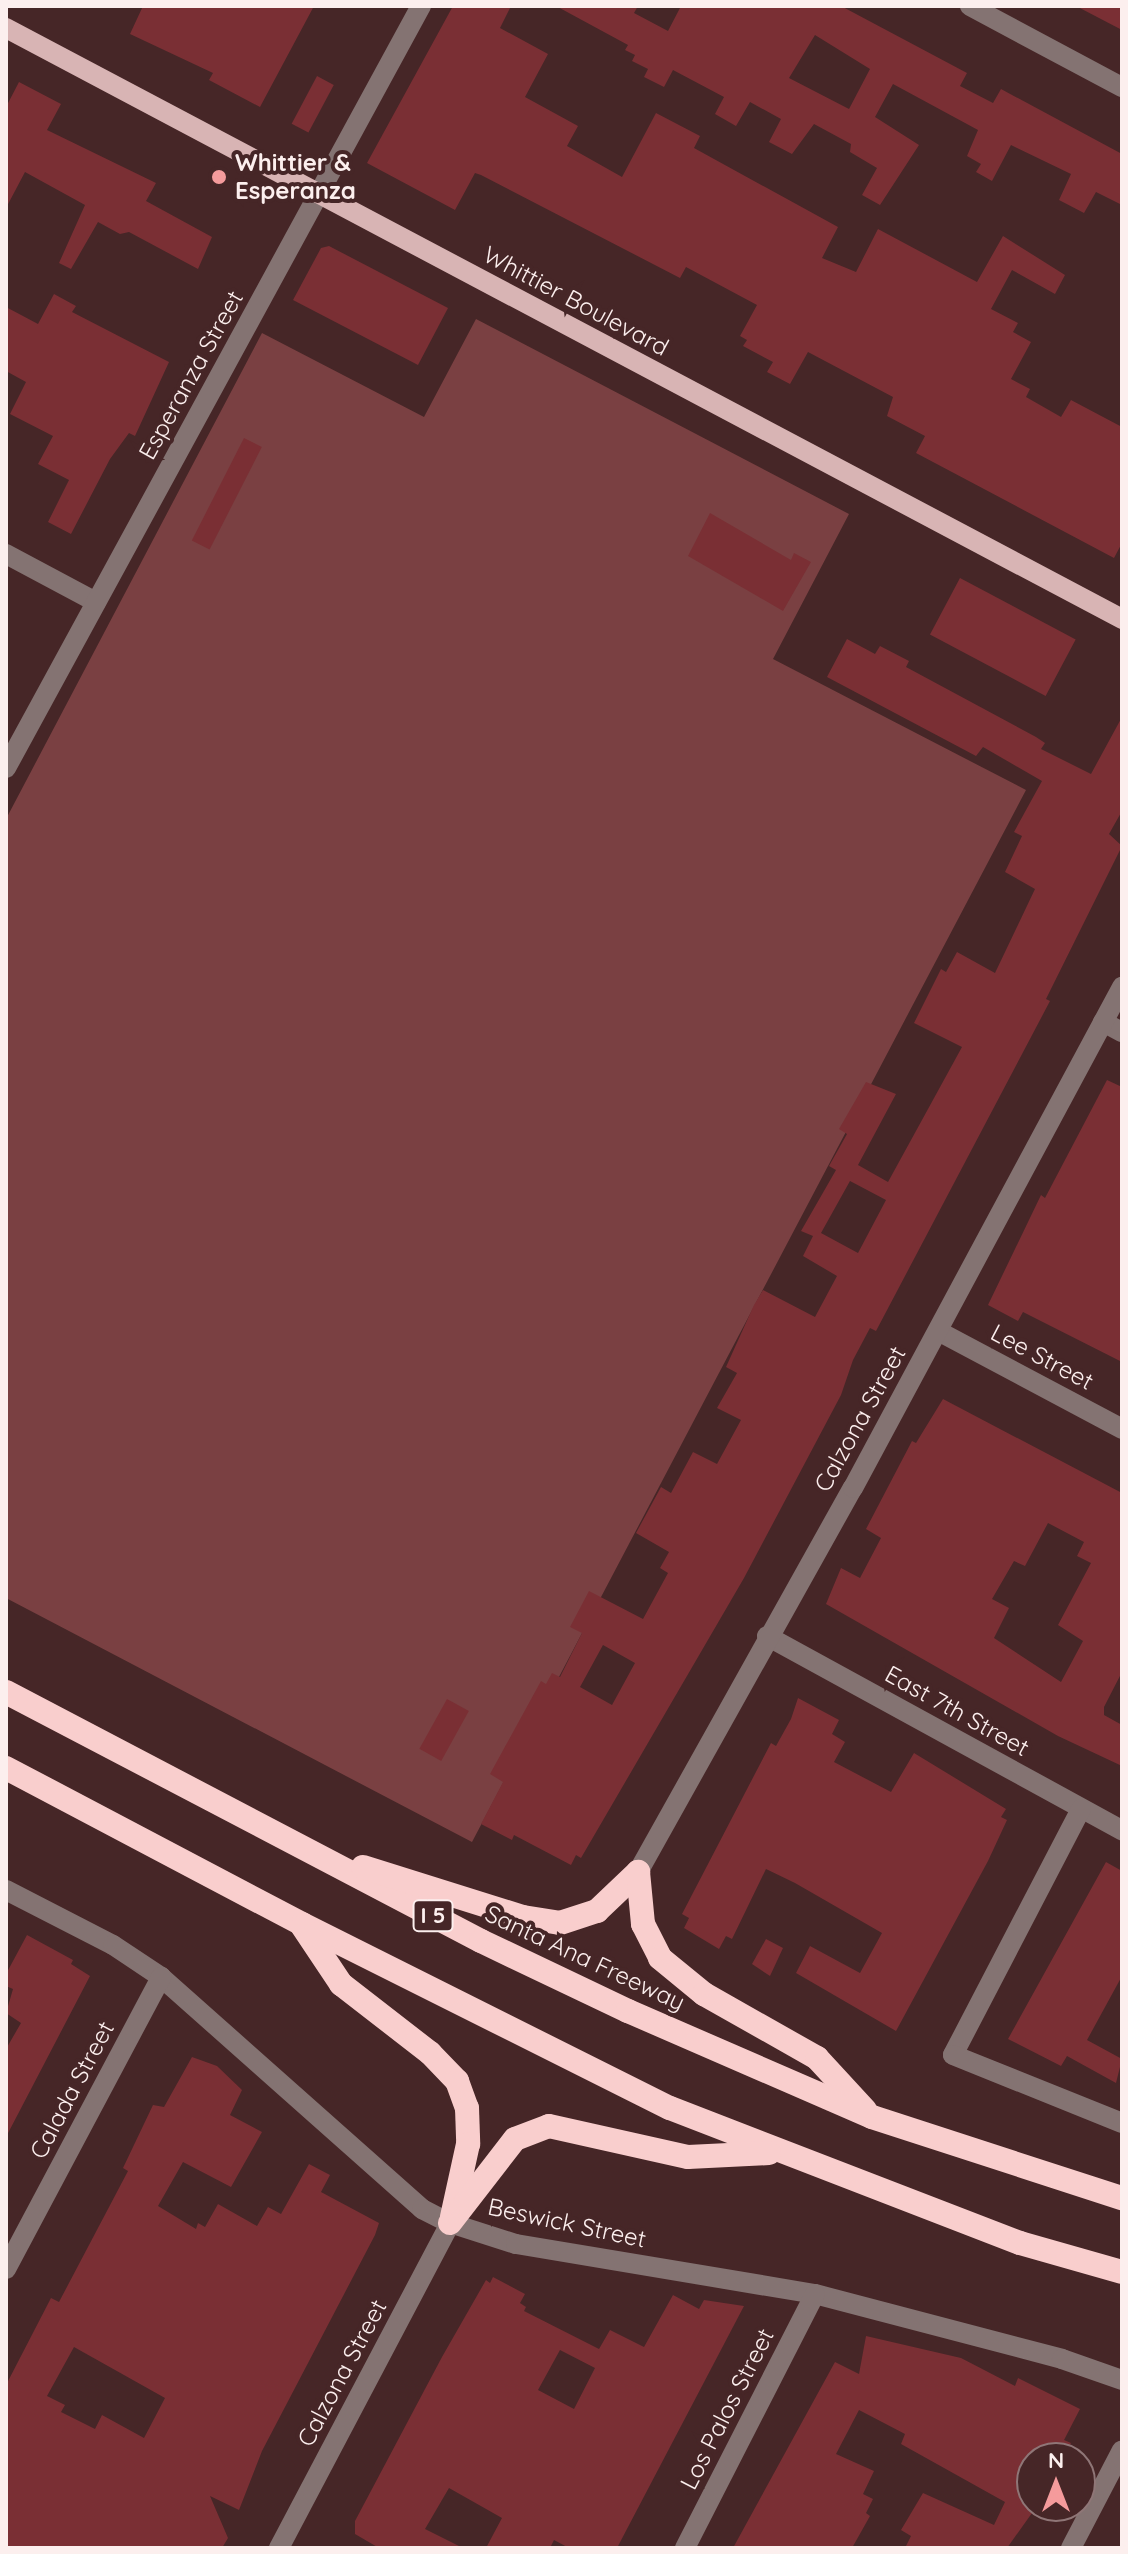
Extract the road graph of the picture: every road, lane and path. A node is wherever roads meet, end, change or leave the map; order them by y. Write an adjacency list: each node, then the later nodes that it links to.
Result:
1 (421, 6): 5 (street, Esperanza Street)
2 (970, 6): 4 (street)
3 (6, 28): 5 (main road, Whittier Boulevard)
4 (1122, 87)
5 (319, 195): 7 (street, Esperanza Street); 8 (main road, Whittier Boulevard)
6 (6, 554): 7 (street)
7 (96, 602): 9 (street, Esperanza Street)
8 (1122, 619)
9 (6, 768)
10 (1122, 987): 11 (street, Calzona Street)
11 (1103, 1022): 12 (street); 13 (street, Calzona Street)
12 (1122, 1032)
13 (938, 1331): 14 (street, Lee Street); 15 (street, Calzona Street)
14 (1122, 1429)
15 (767, 1636): 18 (street, East 7th Street); 21 (street, Calzona Street)
16 (6, 1692): 20 (highway, Santa Ana Freeway / I 5)
17 (6, 1768): 23 (highway)
18 (1081, 1809): 19 (street, East 7th Street); 26 (street)
19 (1122, 1830)
20 (312, 1852): 21 (highway); 25 (highway, Santa Ana Freeway / I 5)
21 (638, 1872): 25 (highway)
22 (6, 1890): 24 (street, Beswick Street)
23 (302, 1924): 27 (highway); 29 (highway)
24 (161, 1977): 29 (street, Beswick Street); 30 (street, Calada Street)
25 (872, 2117): 28 (highway, Santa Ana Freeway / I 5)
26 (1122, 2123)
27 (776, 2153): 29 (highway); 31 (highway)
28 (1122, 2198)
29 (450, 2223): 32 (street, Beswick Street); 35 (street, Calzona Street)
30 (6, 2269)
31 (1122, 2272)
32 (815, 2294): 33 (street, Beswick Street); 36 (street, Los Palos Street)
33 (1122, 2380)
34 (1122, 2450): 37 (street)
35 (279, 2548)
36 (685, 2548)
37 (1071, 2548)

